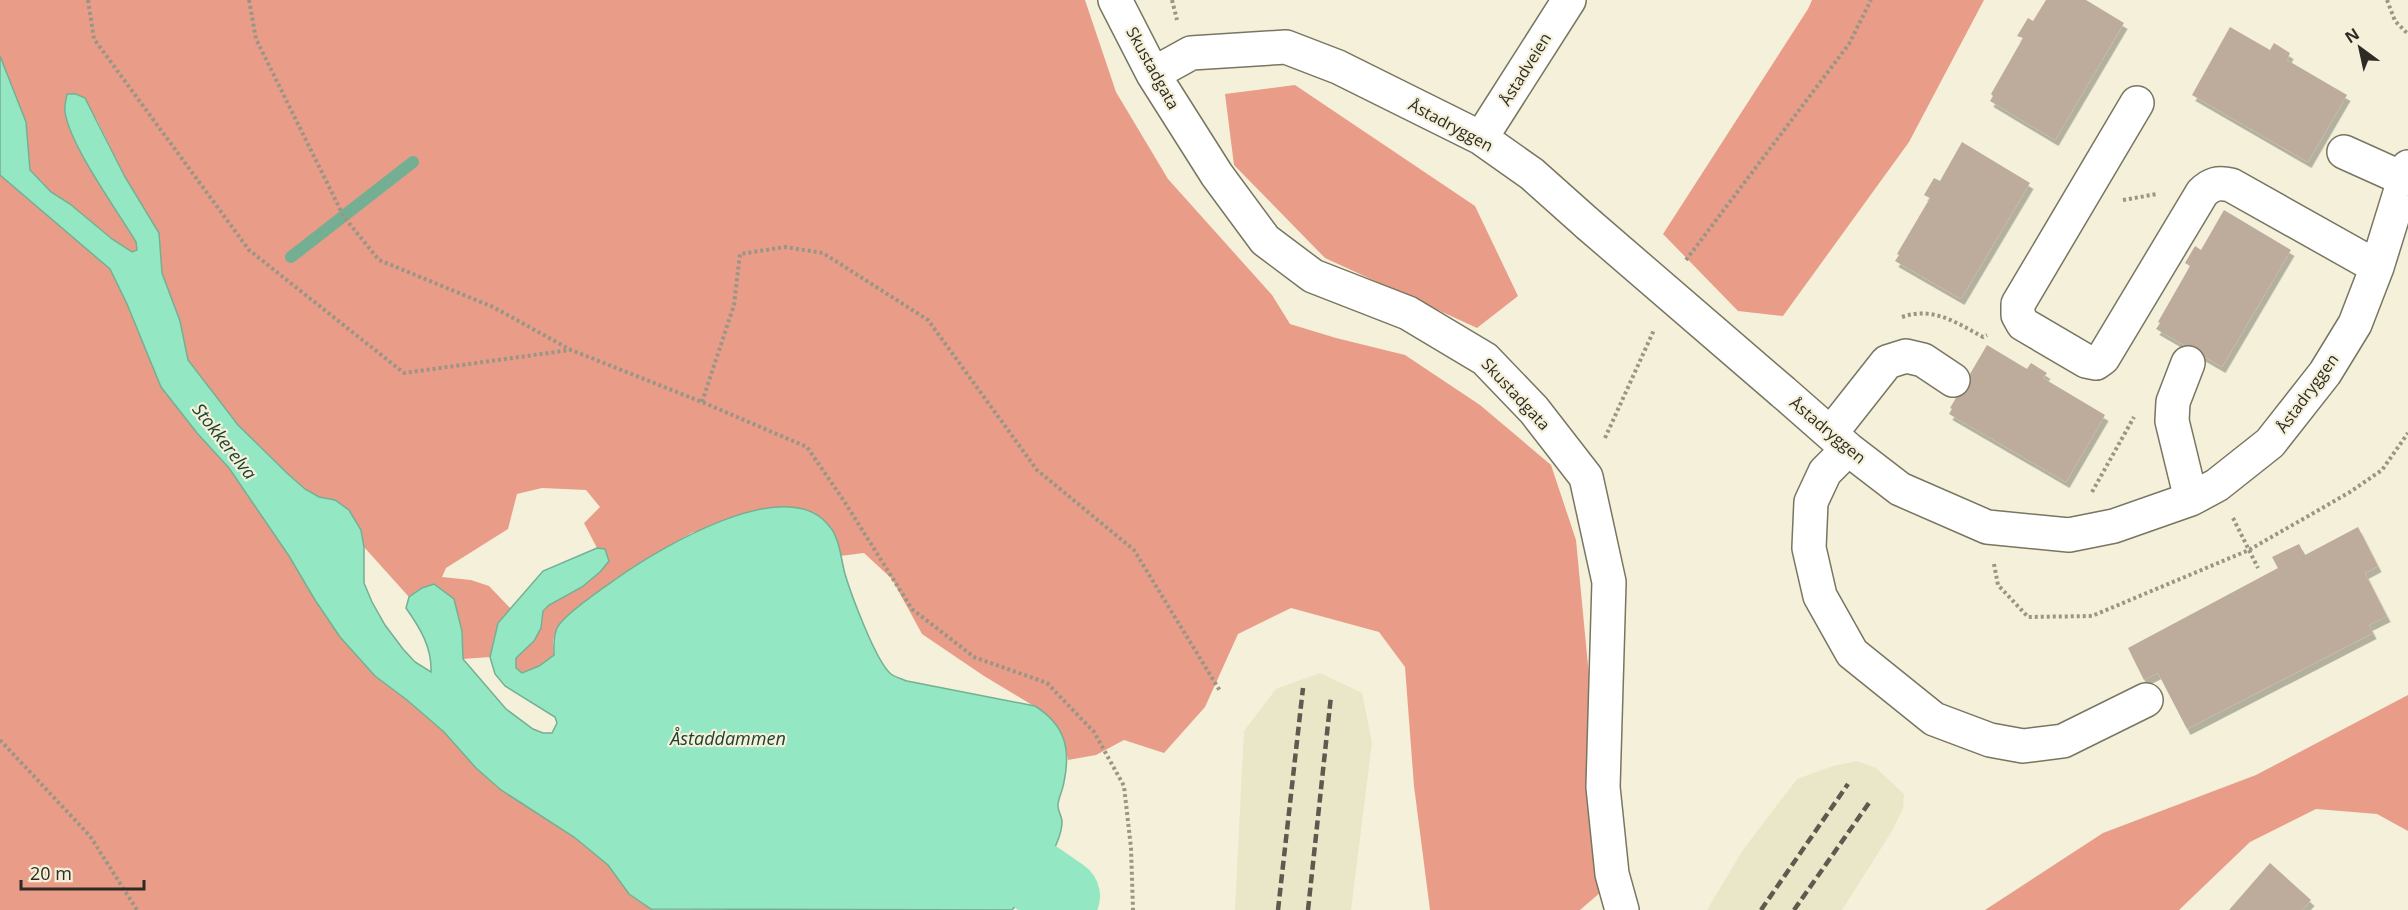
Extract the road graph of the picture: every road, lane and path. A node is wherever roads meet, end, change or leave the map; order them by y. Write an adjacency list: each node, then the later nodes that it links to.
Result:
1 (88, 0): 18 (path)
2 (249, 0): 18 (path)
3 (1115, 0): 8 (street, Skustadgata)
4 (1569, 0): 10 (street, Åstadveien)
5 (1871, 0): 15 (path)
6 (2387, 0): 7 (path)
7 (2408, 34)
8 (1153, 74): 10 (street, Åstadryggen); 25 (street, Skustadgata)
9 (2137, 103): 14 (street)
10 (1481, 138): 24 (street, Åstadryggen, bridge)
11 (2344, 152): 12 (street)
12 (2406, 173): 16 (street, Åstadryggen)
13 (2210, 185): 14 (path); 14 (street); 16 (street)
14 (2075, 207)
15 (1685, 261)
16 (2377, 267): 26 (street, Åstadryggen)
17 (1656, 326): 25 (path)
18 (571, 350): 21 (path)
19 (2188, 363): 26 (street)
20 (1953, 380): 24 (street)
21 (702, 402): 31 (path); 35 (path)
22 (2139, 409): 28 (path)
23 (2408, 433): 29 (path)
24 (1840, 441): 27 (street, Åstadryggen); 32 (street)
25 (1586, 477): 36 (street, Skustadgata)
26 (2204, 492): 28 (street, Åstadryggen); 29 (path)
27 (1986, 527): 28 (street, Åstadryggen); 29 (path)
28 (2069, 535)
29 (2249, 550): 30 (path)
30 (2258, 568)
31 (1220, 691)
32 (2146, 700)
33 (0, 740): 34 (path)
34 (137, 910)
35 (1133, 910)
36 (1622, 910)

